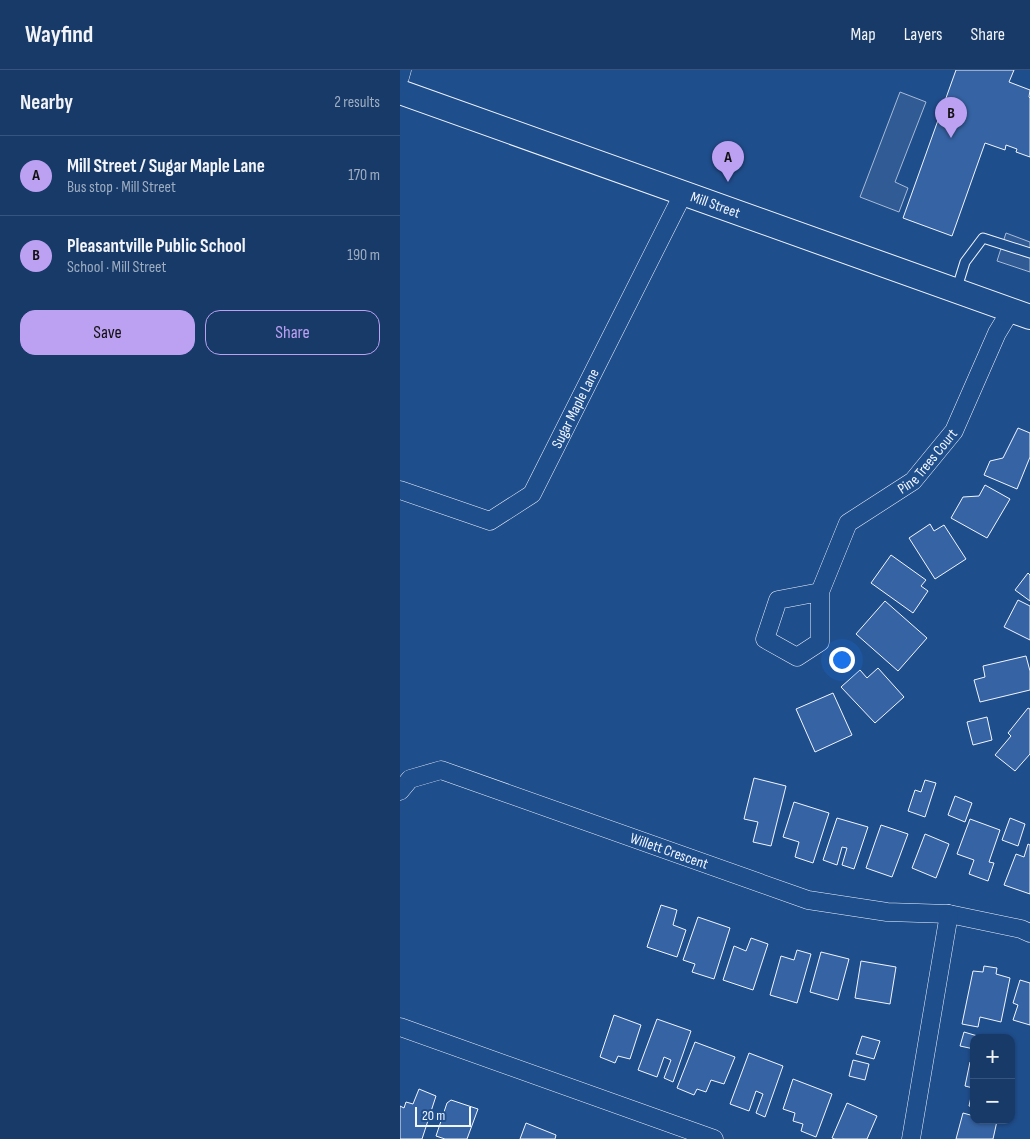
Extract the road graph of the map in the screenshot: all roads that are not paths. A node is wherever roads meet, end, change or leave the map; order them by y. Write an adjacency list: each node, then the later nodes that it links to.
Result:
1 (402, 70): 2 (street)
2 (400, 76)
3 (400, 92): 4 (street, Mill Street)
4 (683, 194): 6 (street, Mill Street); 8 (street, Sugar Maple Lane)
5 (1030, 253): 6 (lane)
6 (956, 291): 7 (street, Mill Street)
7 (1020, 313): 9 (street, Pine Trees Court)
8 (400, 490)
9 (820, 592)
10 (400, 791): 11 (street, Willett Crescent)
11 (949, 914): 12 (street, Willett Crescent); 15 (street)
12 (1030, 933)
13 (400, 1027): 14 (street)
14 (714, 1139)
15 (911, 1139)

